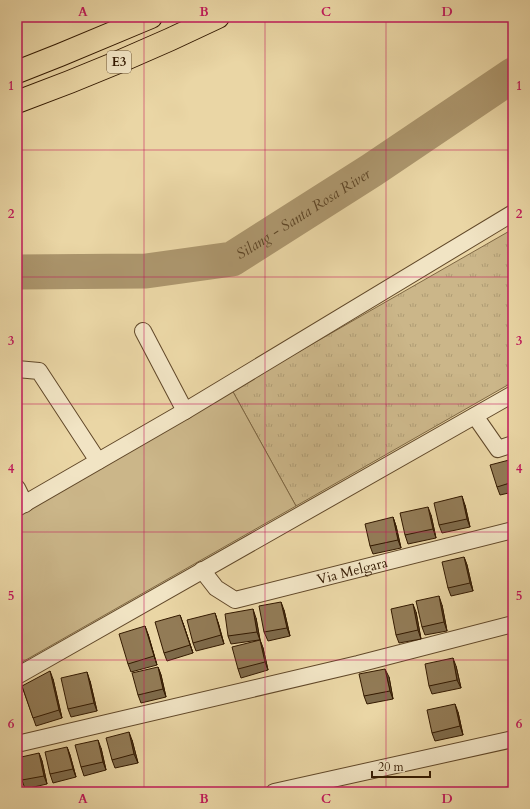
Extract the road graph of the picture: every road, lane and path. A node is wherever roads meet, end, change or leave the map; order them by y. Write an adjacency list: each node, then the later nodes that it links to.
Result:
1 (151, 17): 3 (highway, E3)
2 (218, 17): 4 (highway, E3)
3 (17, 72)
4 (17, 102)
5 (513, 213): 9 (street)
6 (143, 331): 9 (street)
7 (17, 369): 12 (street)
8 (513, 394): 10 (street)
9 (185, 411): 12 (street)
10 (475, 416): 11 (street); 16 (street)
11 (513, 444)
12 (98, 461): 14 (street)
13 (17, 488): 14 (street)
14 (21, 506)
15 (513, 530): 16 (street, Via Melgara)
16 (202, 570): 18 (street)
17 (513, 624): 20 (street)
18 (17, 676)
19 (513, 739): 21 (street)
20 (17, 744)
21 (274, 792)

